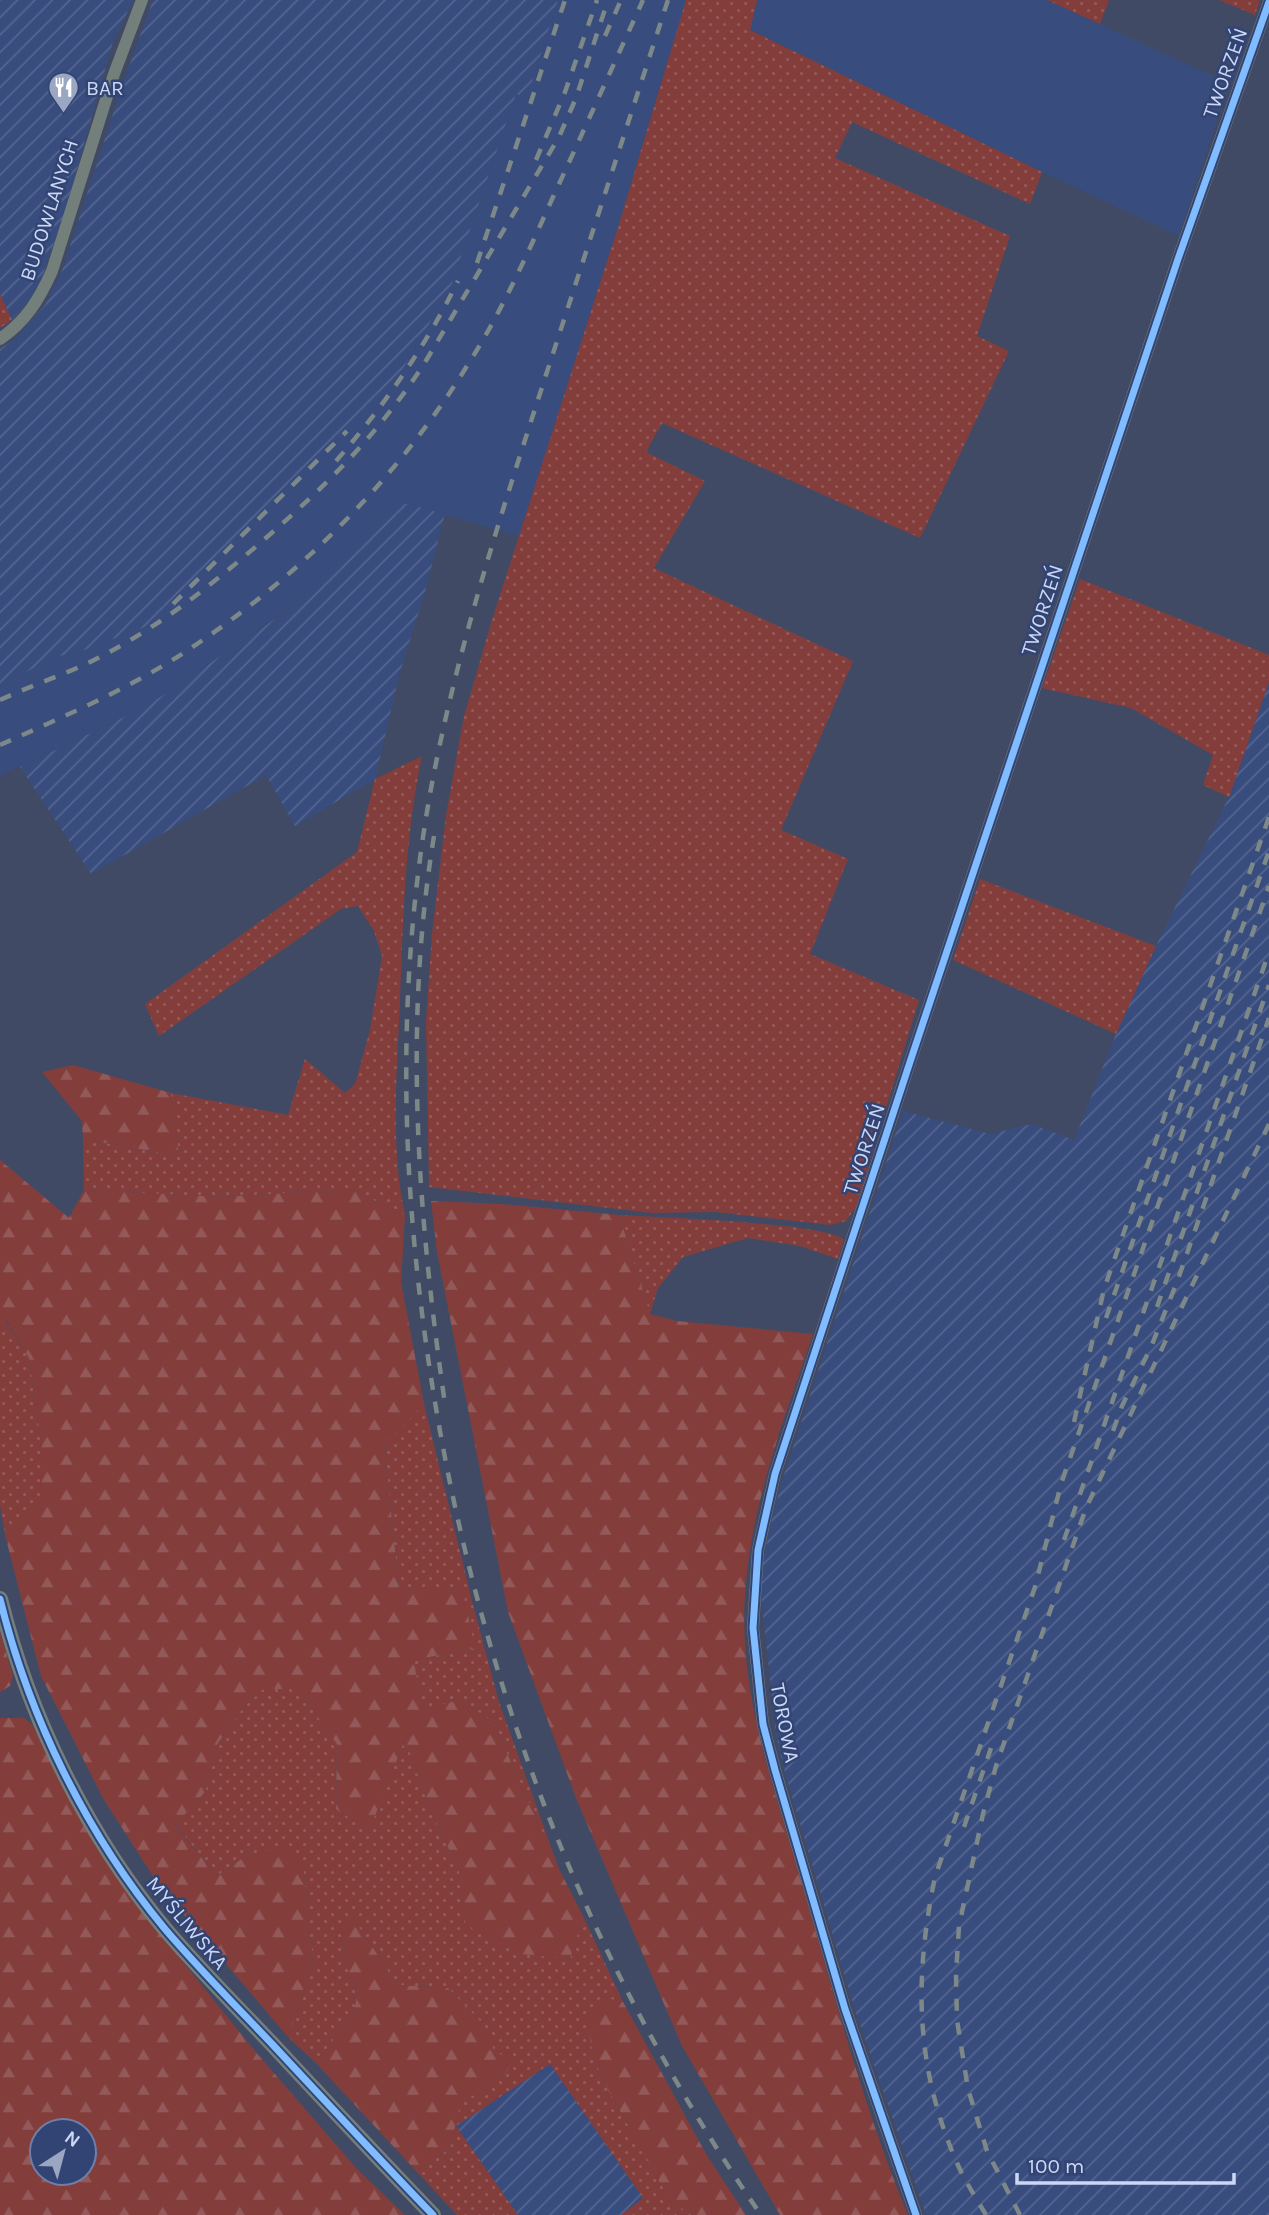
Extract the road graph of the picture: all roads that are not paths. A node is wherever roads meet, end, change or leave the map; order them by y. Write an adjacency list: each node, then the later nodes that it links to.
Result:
1 (142, 0): 3 (street, BUDOWLANYCH)
2 (1269, 2): 4 (street, TWORZEŃ)
3 (0, 339)
4 (855, 1232): 7 (street, TOROWA)
5 (0, 1599): 6 (street, MYŚLIWSKA)
6 (433, 2215)
7 (916, 2215)

